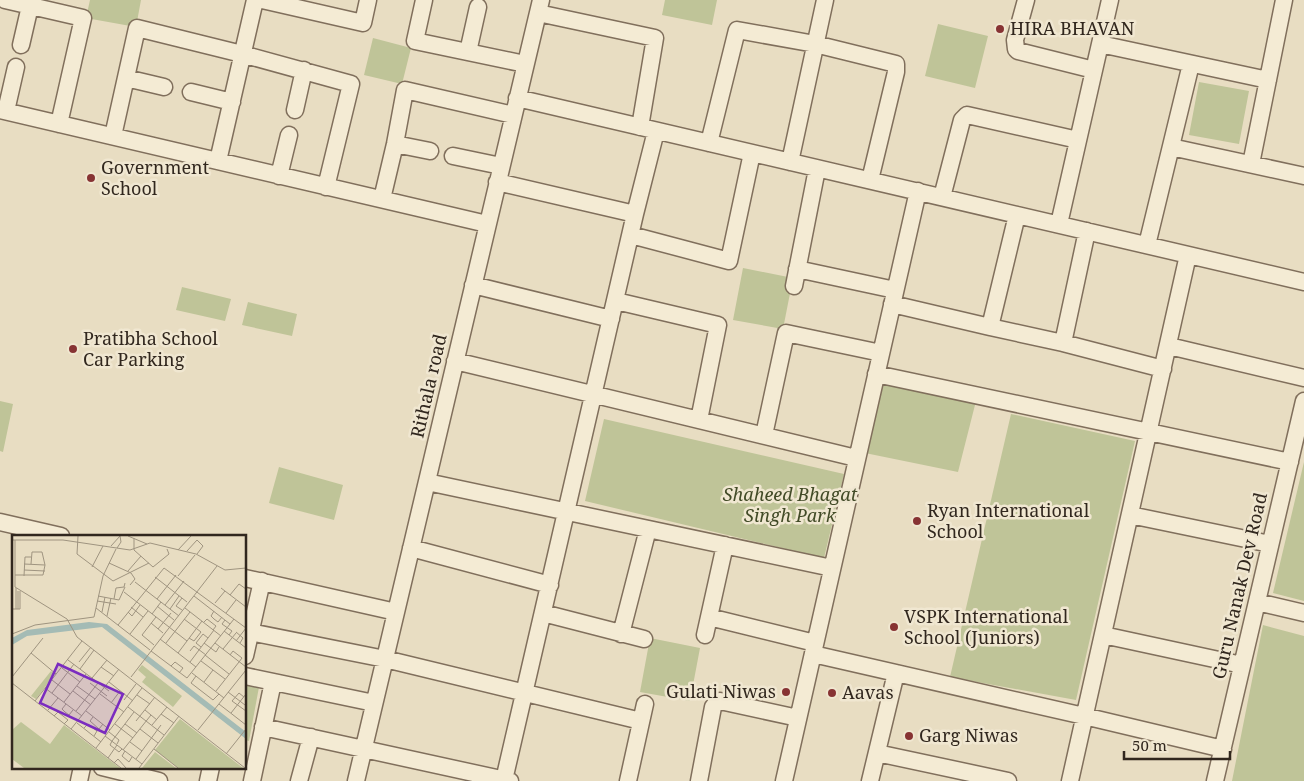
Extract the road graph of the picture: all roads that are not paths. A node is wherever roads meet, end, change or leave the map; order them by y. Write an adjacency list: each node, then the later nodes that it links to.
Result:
1 (5, 0): 10 (street)
2 (254, 0): 17 (street)
3 (262, 0): 4 (street)
4 (368, 0)
5 (424, 0): 16 (street)
6 (825, 0): 13 (street)
7 (1026, 0): 22 (street)
8 (1110, 0): 14 (street)
9 (1284, 0): 24 (street)
10 (30, 6): 15 (street); 32 (street)
11 (539, 6): 18 (street, Rithala road); 33 (street)
12 (478, 7): 16 (street)
13 (815, 44): 37 (street); 44 (street); 50 (street)
14 (1100, 44): 19 (street); 22 (street)
15 (21, 45)
16 (468, 52): 18 (street)
17 (242, 54): 21 (street); 23 (street); 28 (street)
18 (525, 64): 27 (street, Rithala road)
19 (1191, 64): 24 (street); 39 (street)
20 (16, 67): 30 (street)
21 (304, 70): 29 (street); 52 (street)
22 (1094, 70): 36 (street)
23 (126, 78): 25 (street); 35 (street)
24 (1268, 80): 45 (street)
25 (164, 86)
26 (191, 92): 28 (street)
27 (517, 98): 31 (street, Rithala road); 33 (street)
28 (232, 102): 43 (street)
29 (295, 110)
30 (3, 111): 32 (street)
31 (514, 115): 38 (street); 46 (street, Rithala road)
32 (59, 124): 35 (street)
33 (648, 129): 37 (street); 56 (street)
34 (289, 135): 48 (street)
35 (113, 136): 43 (street)
36 (1078, 140): 54 (street); 59 (street)
37 (709, 143): 41 (street)
38 (395, 144): 40 (street); 55 (street)
39 (1171, 147): 45 (street); 62 (street)
40 (430, 151)
41 (752, 153): 44 (street); 61 (street)
42 (453, 156): 46 (street)
43 (218, 161): 48 (street)
44 (790, 162): 47 (street)
45 (1251, 164): 49 (street)
46 (501, 166): 51 (street, Rithala road)
47 (817, 169): 50 (street); 64 (street)
48 (279, 176): 52 (street)
49 (1304, 176)
50 (870, 180): 53 (street)
51 (497, 182): 56 (street); 58 (street, Rithala road)
52 (326, 187): 55 (street)
53 (918, 192): 54 (street); 68 (street)
54 (942, 197): 57 (street)
55 (382, 199): 58 (street)
56 (635, 214): 61 (street)
57 (1017, 215): 59 (street); 71 (street)
58 (488, 224): 66 (street, Rithala road)
59 (1059, 224): 60 (street)
60 (1087, 231): 62 (street); 72 (street)
61 (631, 235): 69 (street)
62 (1147, 245): 63 (street)
63 (1188, 255): 65 (street); 73 (street)
64 (797, 269): 67 (street); 68 (street)
65 (1304, 282)
66 (473, 285): 70 (street); 75 (street, Rithala road)
67 (794, 286)
68 (894, 297): 71 (street); 74 (street)
69 (616, 301): 70 (street); 81 (street)
70 (611, 319): 79 (street)
71 (990, 327): 72 (street)
72 (1063, 343): 76 (street)
73 (1169, 346): 76 (street); 78 (street)
74 (881, 353): 77 (street); 83 (street)
75 (455, 361): 79 (street); 86 (street, Rithala road)
76 (1163, 369): 82 (street)
77 (876, 374): 82 (street); 84 (street)
78 (1304, 378)
79 (594, 394): 81 (street); 87 (street)
80 (1304, 401): 85 (street, Guru Nanak Dev Road)
81 (699, 420): 83 (street)
82 (1148, 432): 85 (street); 88 (street)
83 (764, 435): 84 (street)
84 (856, 458): 95 (street)
85 (1290, 462): 92 (street, Guru Nanak Dev Road)
86 (427, 482): 87 (street); 94 (street, Rithala road)
87 (567, 512): 90 (street); 98 (street)
88 (1130, 515): 92 (street); 106 (street)
89 (0, 522): 91 (street)
90 (648, 529): 93 (street); 105 (street)
91 (58, 535)
92 (1270, 544): 99 (street, Guru Nanak Dev Road)
93 (725, 545): 95 (street); 103 (street)
94 (411, 548): 98 (street); 100 (street, Rithala road)
95 (832, 568): 109 (street)
96 (246, 578): 97 (street)
97 (262, 581): 100 (street); 104 (street)
98 (550, 585): 101 (street)
99 (1257, 602): 102 (street); 112 (street, Guru Nanak Dev Road)
100 (396, 612): 111 (street, Rithala road)
101 (543, 613): 105 (street); 116 (street)
102 (1304, 613)
103 (709, 617): 107 (street); 109 (street)
104 (250, 632): 110 (street); 111 (street)
105 (622, 634): 108 (street)
106 (1103, 634): 112 (street); 119 (street)
107 (705, 635)
108 (644, 639)
109 (814, 649): 113 (street); 120 (street)
110 (246, 651)
111 (385, 659): 116 (street); 117 (street, Rithala road)
112 (1242, 666): 125 (street, Guru Nanak Dev Road)
113 (896, 673): 119 (street); 127 (street)
114 (246, 676): 115 (street)
115 (273, 682): 117 (street); 122 (street)
116 (525, 692): 121 (street); 132 (street)
117 (374, 703): 124 (street, Rithala road)
118 (645, 704): 121 (street)
119 (1084, 716): 125 (street); 144 (street)
120 (798, 718): 140 (street); 141 (street)
121 (641, 720): 139 (street)
122 (264, 726): 123 (street); 126 (street)
123 (311, 737): 124 (street); 137 (street)
124 (364, 749): 132 (street); 138 (street, Rithala road)
125 (1223, 749): 145 (street, Guru Nanak Dev Road)
126 (251, 752): 136 (street)
127 (877, 753): 131 (street); 142 (street)
128 (82, 768): 133 (street)
129 (106, 768): 134 (street)
130 (210, 768): 135 (street)
131 (984, 778): 143 (street)
132 (507, 780)
133 (79, 781)
134 (159, 781)
135 (208, 781)
136 (252, 781)
137 (299, 781)
138 (356, 781)
139 (628, 781)
140 (699, 781)
141 (784, 781)
142 (870, 781)
143 (1008, 781)
144 (1070, 781)
145 (1215, 781)

